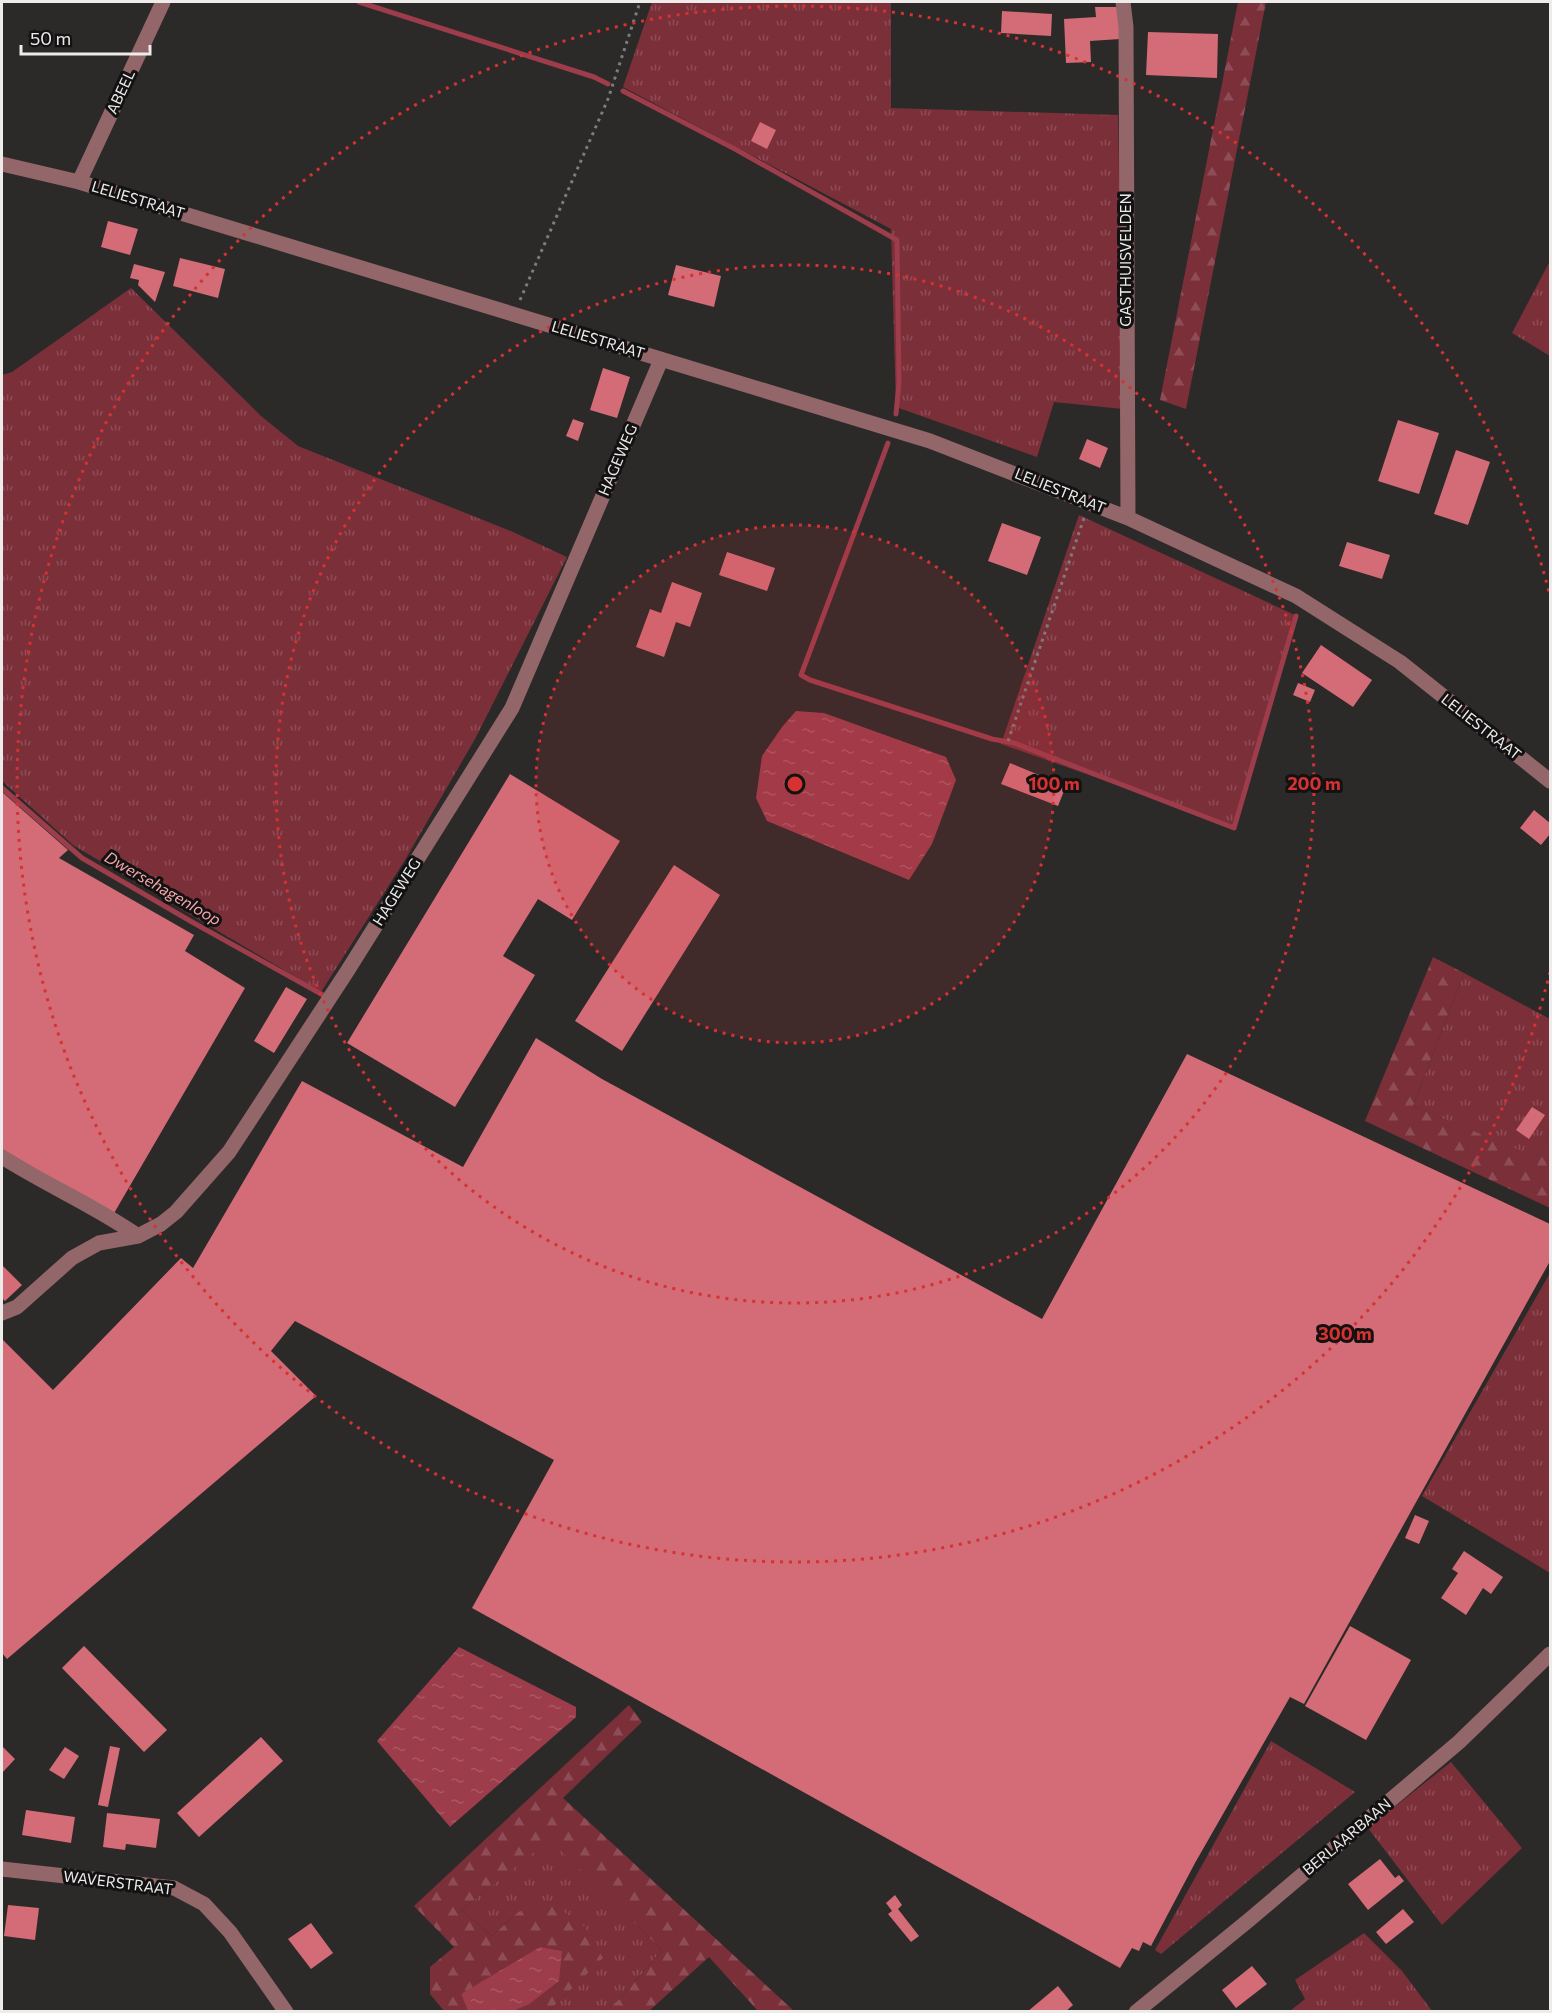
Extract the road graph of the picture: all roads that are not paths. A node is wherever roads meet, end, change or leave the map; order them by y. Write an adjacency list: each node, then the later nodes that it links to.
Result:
1 (162, 2): 4 (street, ABEEL)
2 (1123, 2): 6 (street, GASTHUISVELDEN)
3 (2, 164): 4 (street, LELIESTRAAT)
4 (79, 182): 5 (street, LELIESTRAAT)
5 (661, 360): 6 (street, LELIESTRAAT); 9 (street, HAGEWEG)
6 (1128, 518): 7 (street, LELIESTRAAT)
7 (1551, 781)
8 (2, 1157): 9 (street)
9 (138, 1236): 10 (street, HAGEWEG)
10 (2, 1313)
11 (1551, 1654): 14 (street, BERLAARBAAN)
12 (2, 1869): 13 (street, WAVERSTRAAT)
13 (286, 2012)
14 (1136, 2012)

